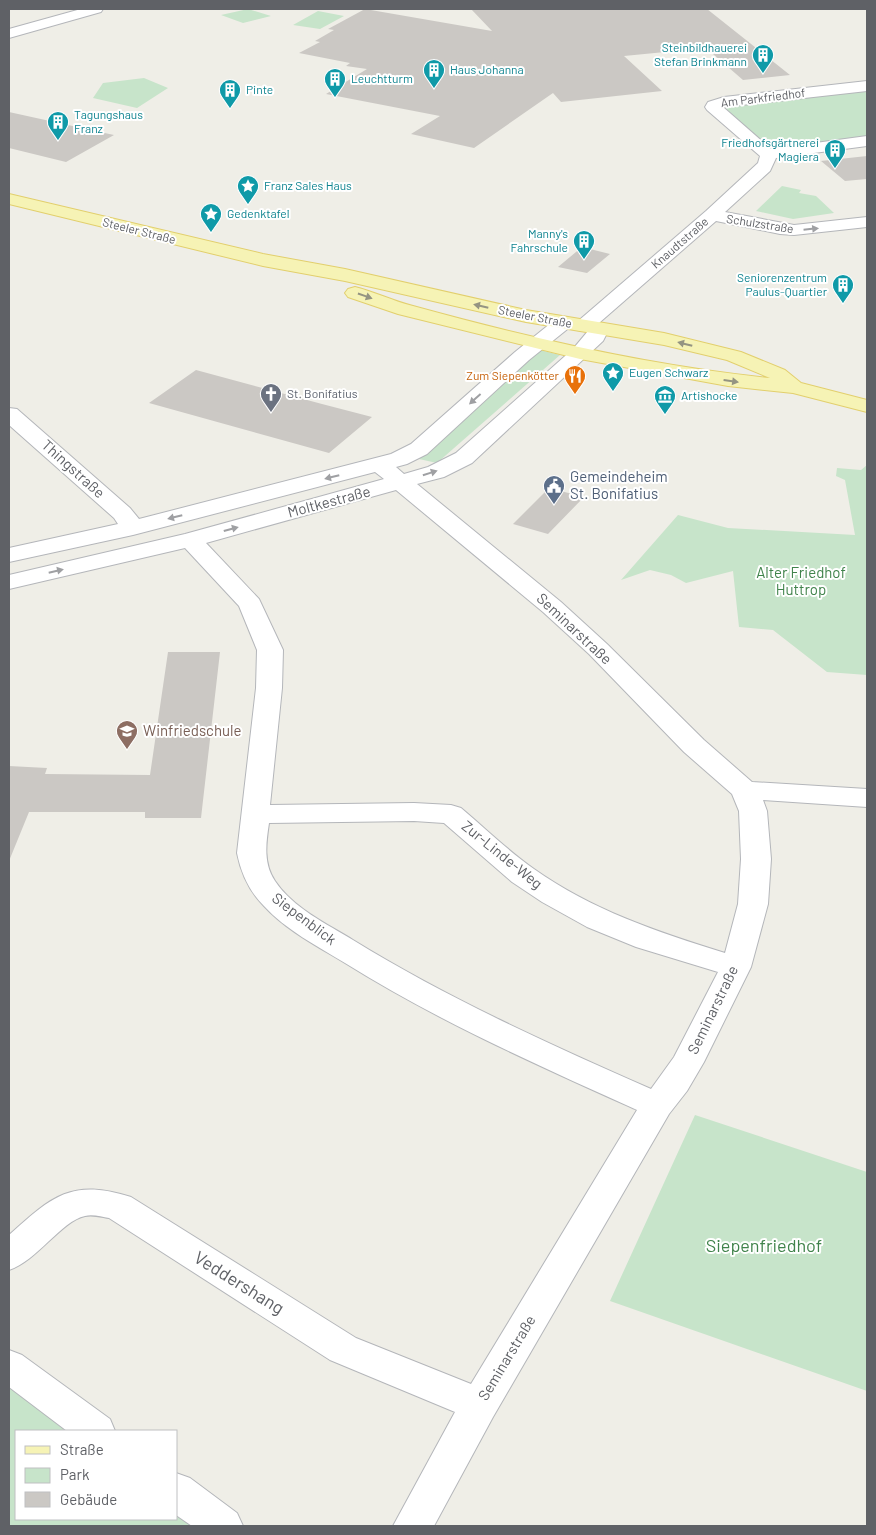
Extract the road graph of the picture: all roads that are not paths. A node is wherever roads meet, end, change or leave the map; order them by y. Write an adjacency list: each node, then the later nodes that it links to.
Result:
1 (96, 9): 2 (street)
2 (9, 34)
3 (867, 86): 5 (street, Am Parkfriedhof)
4 (867, 141): 5 (street)
5 (768, 154): 7 (street, Knaudtstraße)
6 (9, 199): 9 (main road, Steeler Straße)
7 (712, 216): 8 (street, Schulzstraße, one-way to 8); 11 (street, Knaudtstraße)
8 (867, 222)
9 (270, 261): 10 (main road, Steeler Straße, one-way to 9); 12 (main road, Steeler Straße, one-way to 12)
10 (562, 323): 11 (main road, Steeler Straße); 12 (street, Moltkestraße)
11 (591, 328): 13 (street, Moltkestraße); 14 (main road, Steeler Straße, one-way to 11)
12 (538, 343): 13 (main road, Steeler Straße); 17 (street, Moltkestraße, one-way to 17)
13 (580, 353): 14 (main road, Steeler Straße, one-way to 14); 18 (street, Moltkestraße, one-way to 13)
14 (794, 387): 15 (main road, Steeler Straße)
15 (867, 406)
16 (9, 414): 19 (street, Thingstraße)
17 (380, 465): 18 (street, Seminarstraße); 19 (street, Moltkestraße, one-way to 19)
18 (400, 483): 20 (street, Moltkestraße, one-way to 18); 23 (street, Seminarstraße)
19 (133, 528): 21 (street, Moltkestraße)
20 (190, 540): 22 (street, Moltkestraße, one-way to 20); 25 (street, Siepenblick)
21 (9, 555)
22 (9, 582)
23 (745, 790): 24 (street); 26 (street, Seminarstraße)
24 (867, 798)
25 (254, 814): 26 (street, Zur-Linde-Weg); 27 (street, Siepenblick)
26 (736, 967): 27 (street, Seminarstraße)
27 (657, 1104): 30 (street, Seminarstraße)
28 (9, 1256): 30 (street, Veddershang)
29 (9, 1366): 31 (street)
30 (479, 1405): 34 (street, Seminarstraße)
31 (95, 1430)
32 (178, 1493): 33 (street)
33 (223, 1526)
34 (412, 1526)

